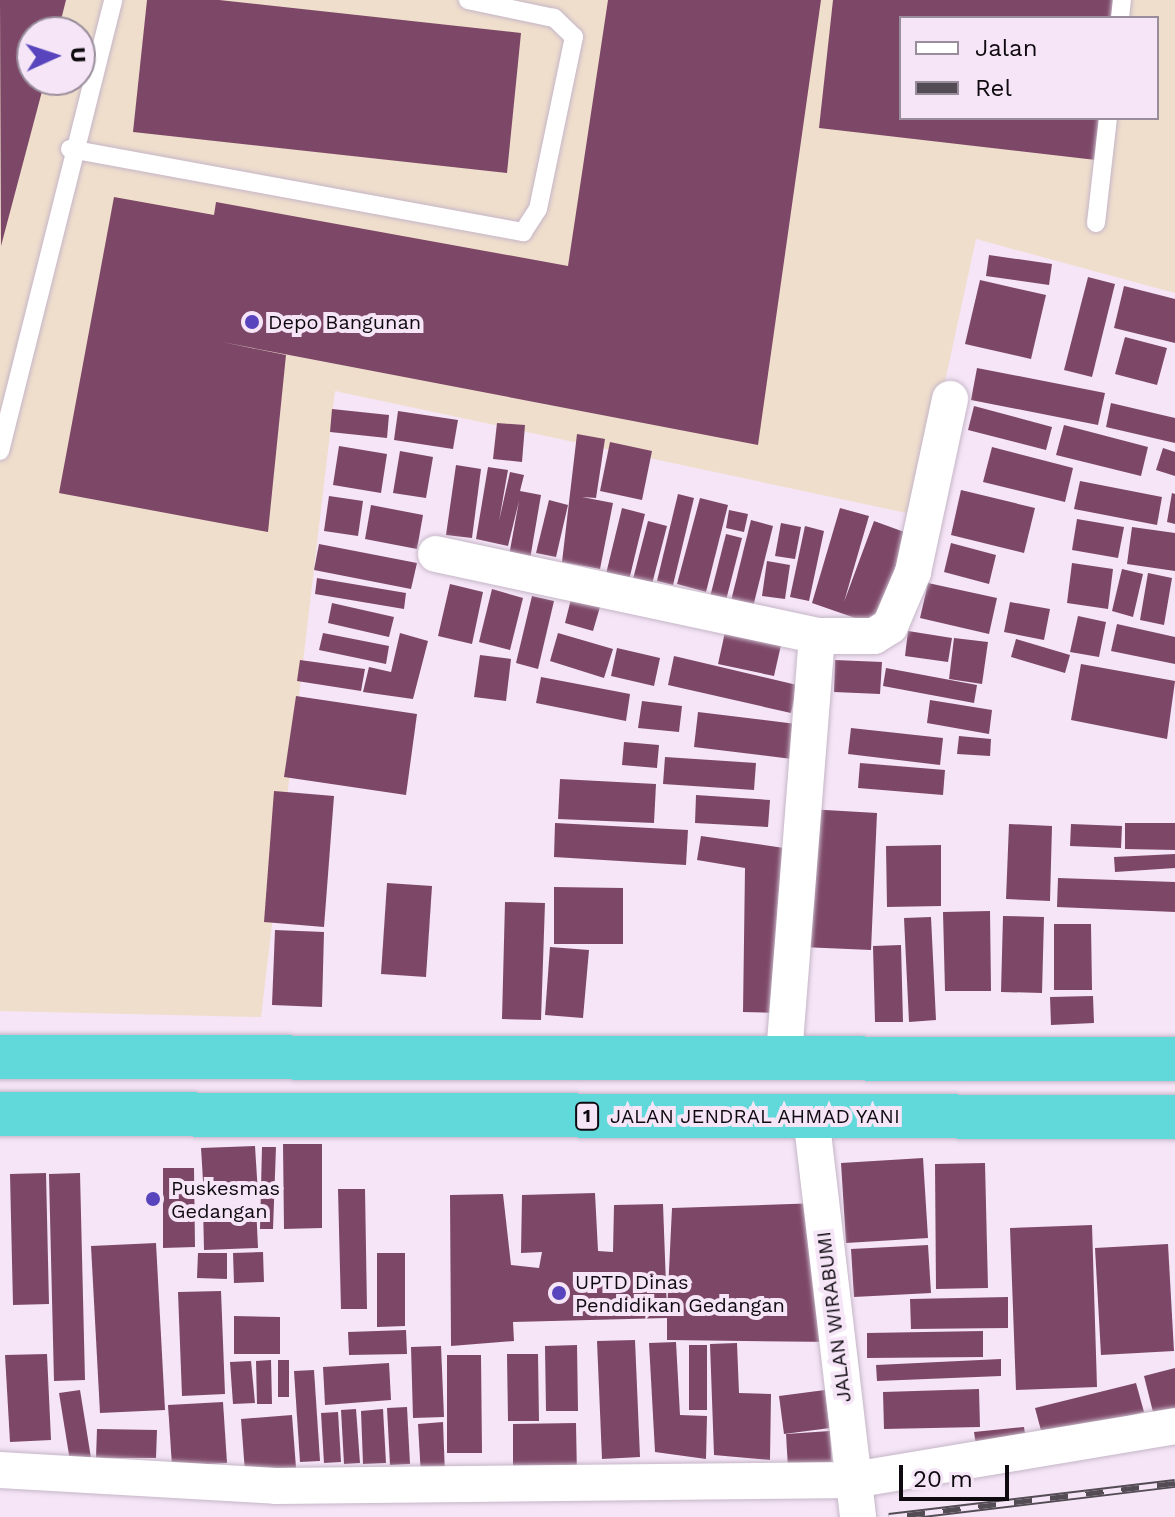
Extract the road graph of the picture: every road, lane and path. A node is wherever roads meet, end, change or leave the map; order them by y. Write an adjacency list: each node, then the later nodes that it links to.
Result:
1 (113, 0): 4 (lane)
2 (468, 0): 4 (lane)
3 (1108, 120): 5 (lane)
4 (70, 149): 7 (lane)
5 (1096, 223)
6 (950, 399): 9 (street)
7 (0, 451)
8 (436, 554): 9 (street)
9 (817, 636): 11 (street)
10 (0, 1057): 11 (highway)
11 (784, 1058): 12 (highway)
12 (1175, 1059)
13 (0, 1114): 14 (highway, JALAN JENDRAL AHMAD YANI / 1)
14 (811, 1116): 15 (highway, JALAN JENDRAL AHMAD YANI / 1); 18 (street, JALAN WIRABUMI)
15 (1175, 1117)
16 (1175, 1426): 18 (street)
17 (0, 1470): 18 (street)
18 (853, 1480): 19 (street, JALAN WIRABUMI)
19 (858, 1517)

